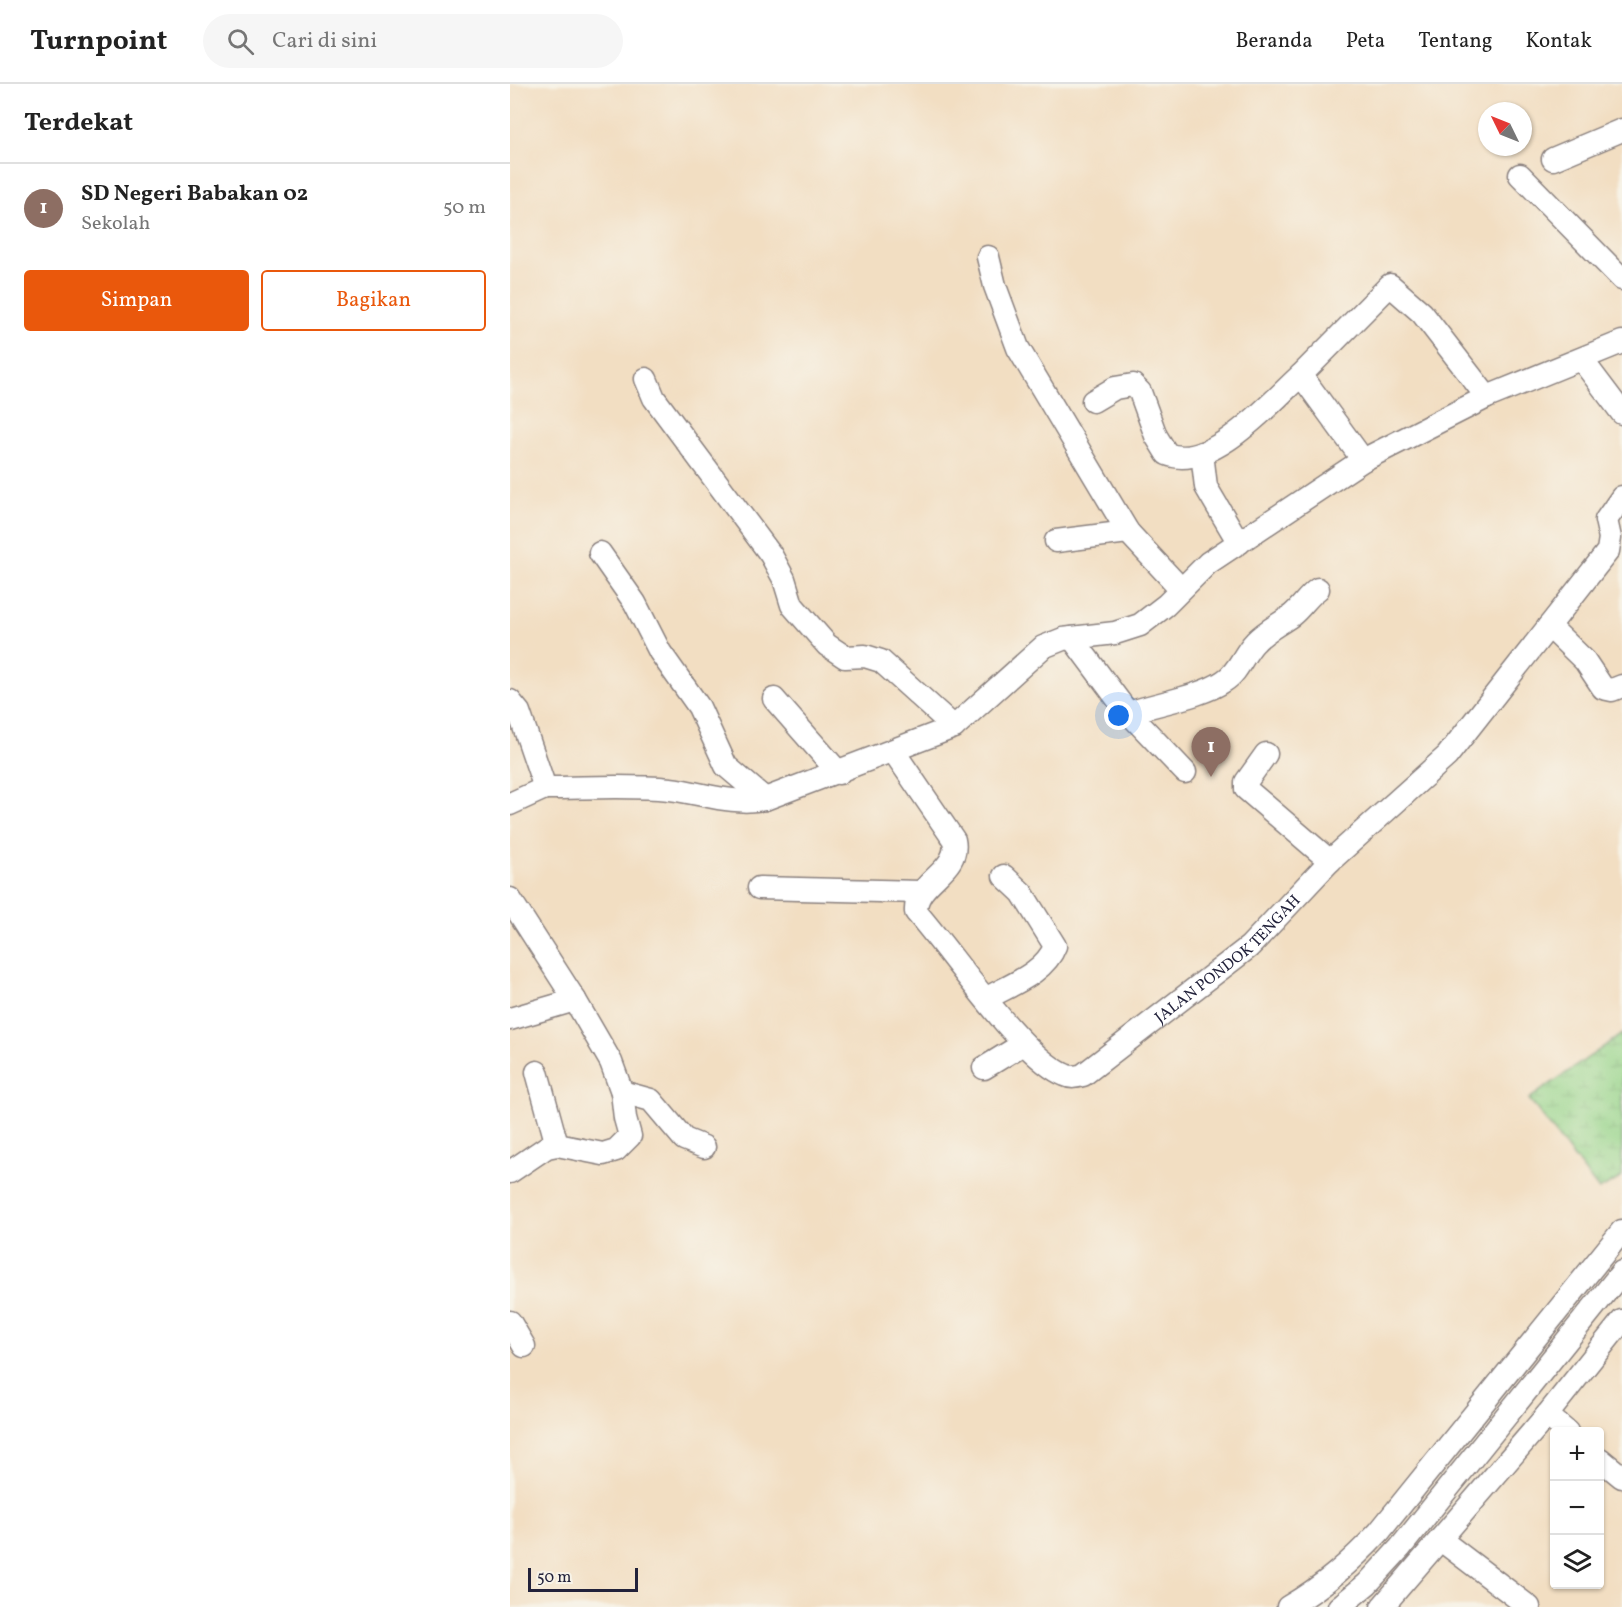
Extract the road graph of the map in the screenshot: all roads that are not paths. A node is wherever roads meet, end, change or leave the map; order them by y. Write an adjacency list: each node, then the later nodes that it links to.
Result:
1 (1622, 130): 2 (street)
2 (1552, 159)
3 (1520, 175): 5 (street)
4 (988, 257): 16 (street)
5 (1622, 279)
6 (1622, 342): 7 (street)
7 (1582, 360): 10 (street); 12 (street)
8 (1301, 375): 10 (street); 13 (street); 14 (street)
9 (646, 379): 28 (street)
10 (1487, 397): 14 (street)
11 (1093, 401): 13 (street)
12 (1622, 413)
13 (1202, 453): 18 (street)
14 (1363, 460): 18 (street)
15 (1622, 497): 22 (street, JALAN PONDOK TENGAH)
16 (1128, 532): 17 (street); 20 (street)
17 (1056, 541)
18 (1239, 543): 20 (street)
19 (600, 553): 34 (street)
20 (1181, 589): 23 (street)
21 (1318, 589): 27 (street)
22 (1549, 626): 24 (street); 36 (street, JALAN PONDOK TENGAH)
23 (1072, 638): 27 (street); 28 (street)
24 (1622, 686)
25 (774, 699): 32 (street)
26 (510, 701): 33 (street)
27 (1129, 713): 31 (street)
28 (954, 727): 29 (street)
29 (894, 752): 32 (street); 39 (street)
30 (1266, 754): 36 (street)
31 (1185, 772)
32 (839, 773): 34 (street)
33 (545, 788): 34 (street); 35 (street)
34 (765, 799)
35 (510, 804)
36 (1330, 861): 44 (street, JALAN PONDOK TENGAH)
37 (1004, 876): 41 (street)
38 (759, 888): 39 (street)
39 (920, 892): 41 (street, JALAN PONDOK TENGAH)
40 (510, 899): 42 (street)
41 (987, 998): 44 (street, JALAN PONDOK TENGAH)
42 (575, 1000): 43 (street); 47 (street)
43 (510, 1019)
44 (1023, 1044): 45 (street)
45 (984, 1068)
46 (537, 1071): 48 (street)
47 (622, 1092): 48 (street); 49 (street)
48 (557, 1145): 50 (street)
49 (704, 1147)
50 (510, 1172)
51 (1622, 1231): 61 (street)
52 (1622, 1272): 62 (street)
53 (1622, 1321): 56 (street)
54 (510, 1322): 55 (street)
55 (524, 1346)
56 (1546, 1415): 57 (street); 60 (street)
57 (1562, 1427)
58 (1604, 1463): 59 (street)
59 (1622, 1477)
60 (1441, 1540): 63 (street); 64 (street)
61 (1288, 1607)
62 (1339, 1607)
63 (1382, 1607)
64 (1529, 1607)

